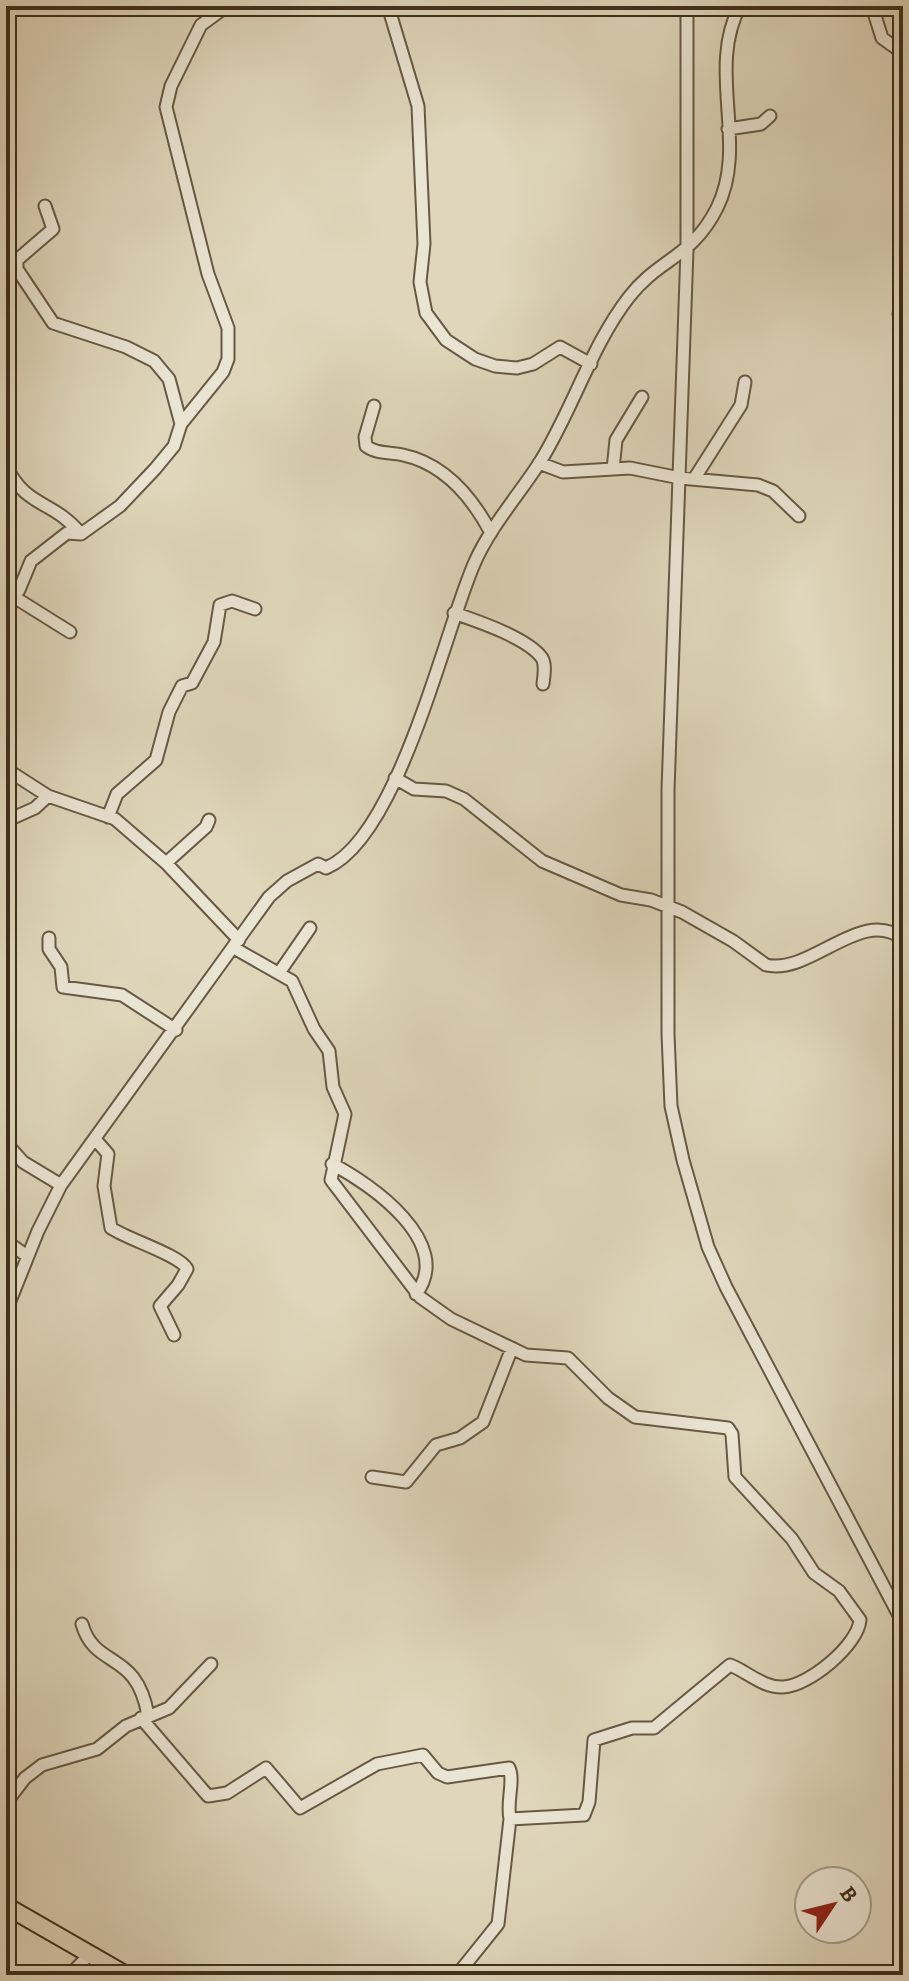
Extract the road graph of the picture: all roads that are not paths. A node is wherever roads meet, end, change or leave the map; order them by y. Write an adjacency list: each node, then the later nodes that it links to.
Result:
1 (227, 6): 17 (street)
2 (388, 6): 13 (street)
3 (687, 6): 10 (street)
4 (740, 6): 8 (street)
5 (872, 6): 6 (street)
6 (903, 53)
7 (770, 116): 8 (street)
8 (728, 129): 10 (street)
9 (45, 206): 17 (street)
10 (687, 250): 13 (street); 21 (street)
11 (903, 294): 12 (street)
12 (899, 314)
13 (591, 364): 18 (street)
14 (745, 382): 22 (street)
15 (642, 397): 20 (street)
16 (374, 406): 24 (street)
17 (181, 424): 25 (street)
18 (539, 463): 20 (street); 24 (street)
19 (6, 466): 25 (street)
20 (613, 469): 21 (street)
21 (680, 478): 22 (street); 39 (street)
22 (694, 479): 23 (street)
23 (799, 516)
24 (491, 533): 29 (street)
25 (81, 534): 26 (street)
26 (14, 597): 27 (street); 30 (street)
27 (6, 608)
28 (255, 609): 35 (street)
29 (454, 613): 31 (street); 33 (street)
30 (70, 632)
31 (543, 684)
32 (6, 769): 34 (street)
33 (395, 778): 39 (street); 43 (street)
34 (48, 796): 35 (street); 37 (street)
35 (108, 817): 38 (street)
36 (209, 820): 38 (street)
37 (6, 821)
38 (166, 863): 43 (street)
39 (666, 905): 42 (street); 57 (street)
40 (310, 928): 44 (street)
41 (49, 938): 45 (street)
42 (903, 939)
43 (236, 944): 44 (street); 45 (street)
44 (279, 973): 48 (street)
45 (176, 1030): 46 (street)
46 (95, 1139): 49 (street); 54 (street)
47 (6, 1143): 49 (street)
48 (332, 1164): 52 (street); 52 (street)
49 (61, 1185): 51 (street)
50 (6, 1241): 51 (street)
51 (27, 1256): 53 (street)
52 (416, 1294): 55 (street)
53 (7, 1307)
54 (174, 1335)
55 (512, 1348): 56 (street); 62 (street)
56 (372, 1477)
57 (903, 1623)
58 (82, 1624): 60 (street)
59 (211, 1664): 60 (street)
60 (144, 1717): 61 (street); 62 (street)
61 (6, 1803)
62 (510, 1819): 67 (street)
63 (6, 1906): 64 (highway)
64 (90, 1954): 65 (street); 66 (highway)
65 (70, 1975)
66 (126, 1975)
67 (457, 1975)

